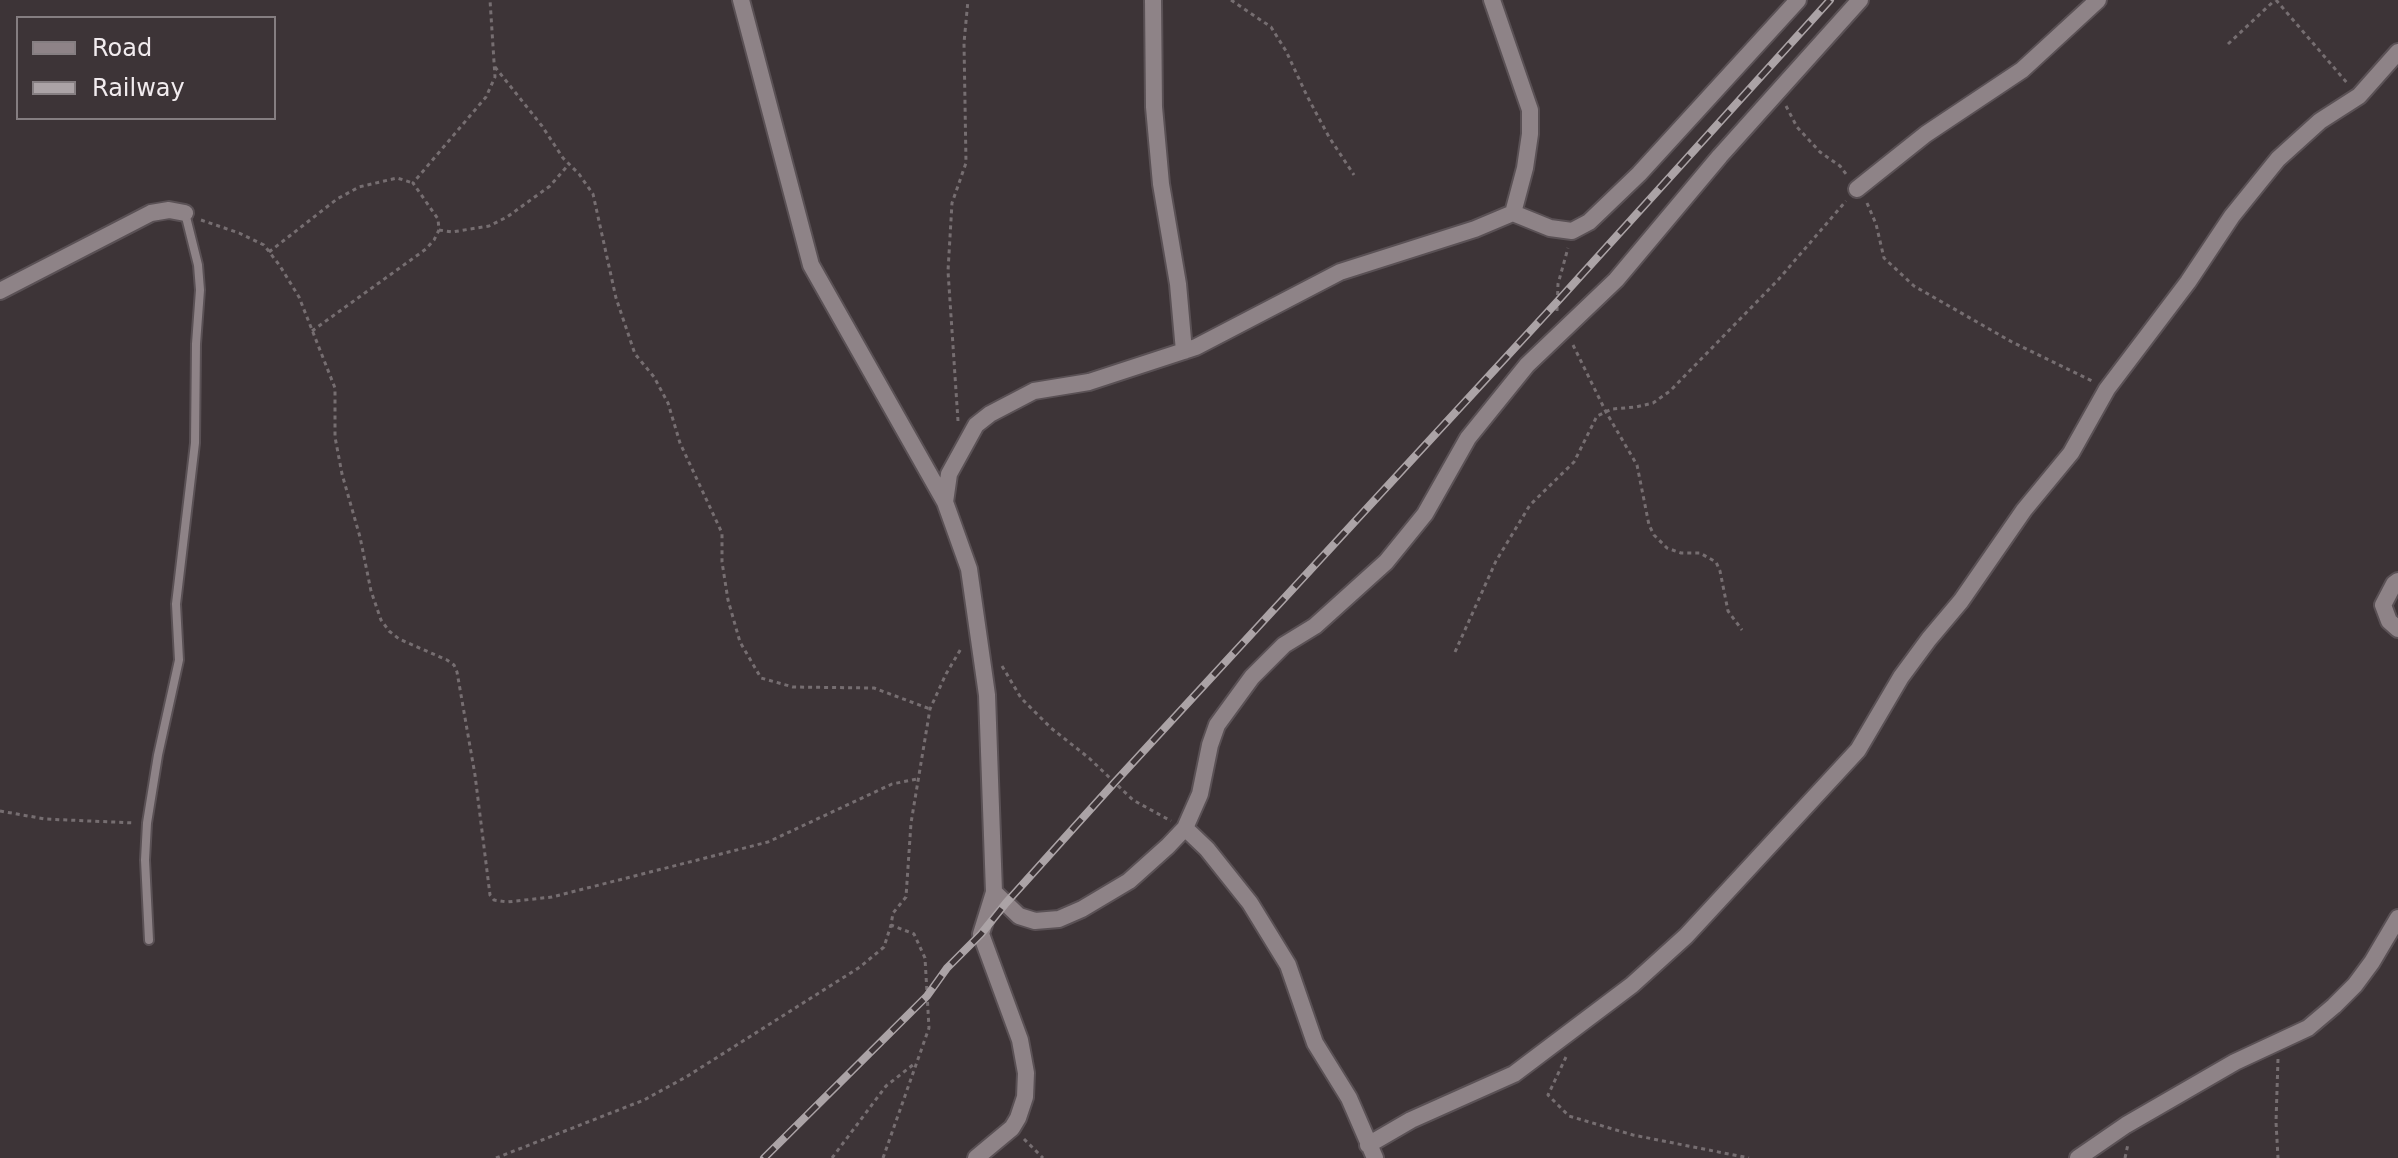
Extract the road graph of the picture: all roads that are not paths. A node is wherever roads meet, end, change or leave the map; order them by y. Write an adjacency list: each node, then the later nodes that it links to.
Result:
1 (760, 0): 7 (street)
2 (1153, 0): 13 (street)
3 (1492, 0): 11 (street)
4 (1798, 0): 11 (street)
5 (1860, 0): 17 (street)
6 (2098, 0): 9 (street)
7 (742, 4): 14 (street)
8 (2398, 52): 21 (street)
9 (1857, 189)
10 (185, 213): 12 (street); 20 (lane)
11 (1513, 213): 13 (street)
12 (0, 291)
13 (1184, 351): 14 (street)
14 (945, 502): 18 (street)
15 (2398, 581): 16 (street)
16 (2398, 629)
17 (1185, 828): 18 (street); 21 (street)
18 (994, 892): 22 (street)
19 (2398, 918): 23 (street)
20 (149, 940)
21 (1372, 1152)
22 (976, 1158)
23 (2078, 1158)

